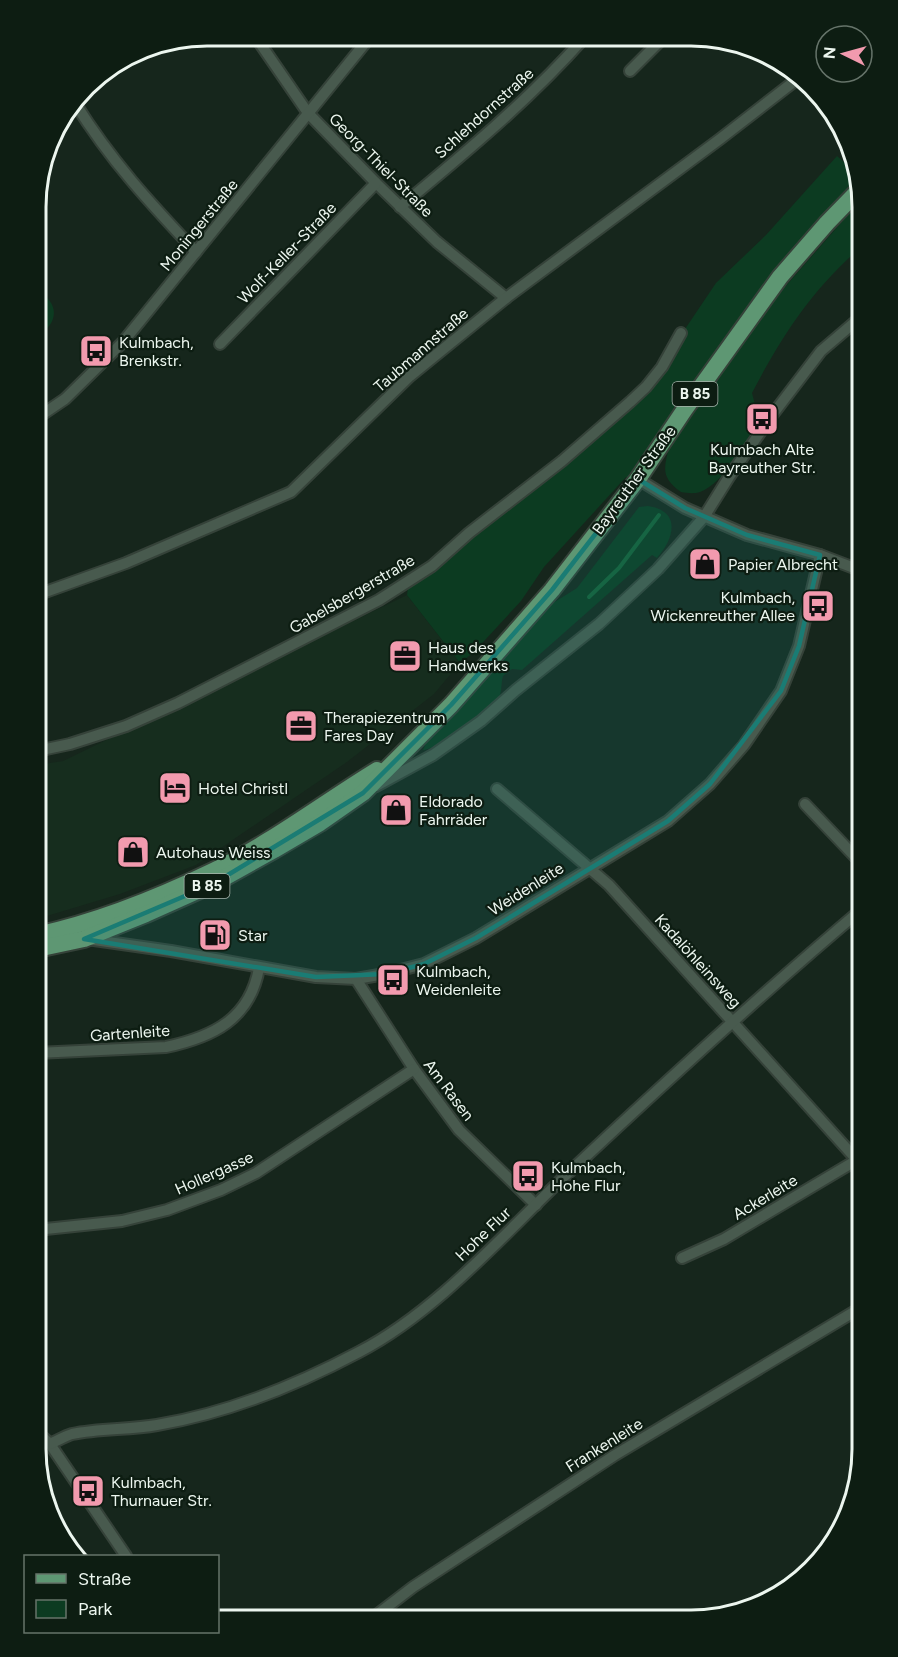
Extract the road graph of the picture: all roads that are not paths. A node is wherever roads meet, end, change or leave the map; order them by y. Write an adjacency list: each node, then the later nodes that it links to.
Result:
1 (262, 46): 8 (street, Georg-Thiel-Straße)
2 (363, 46): 8 (street, Moningerstraße)
3 (576, 46): 11 (street, Schlehdornstraße)
4 (655, 46): 5 (street)
5 (630, 71)
6 (792, 82): 13 (street, Taubmannstraße)
7 (80, 110): 12 (street)
8 (308, 113): 9 (street, Georg-Thiel-Straße); 12 (street, Moningerstraße)
9 (376, 183): 11 (street, Georg-Thiel-Straße); 16 (street, Wolf-Keller-Straße)
10 (851, 198): 18 (main road, Bayreuther Straße / B 85)
11 (400, 207): 13 (street, Georg-Thiel-Straße)
12 (196, 252): 17 (street, Moningerstraße)
13 (506, 298): 22 (street, Taubmannstraße)
14 (852, 325): 19 (street, Bayreuther Straße)
15 (681, 333): 23 (street, Gabelsbergerstraße)
16 (220, 344)
17 (46, 412)
18 (638, 479): 19 (street); 24 (main road, Bayreuther Straße / B 85)
19 (704, 517): 20 (street); 26 (street, Bayreuther Straße)
20 (820, 555): 21 (street); 29 (street, Weidenleite)
21 (852, 567)
22 (46, 592)
23 (46, 749)
24 (396, 759): 26 (main road, Bayreuther Straße / B 85); 31 (main road, Bayreuther Straße / B 85)
25 (496, 789): 29 (street, Kadalöhleinsweg)
26 (363, 793): 32 (main road, Bayreuther Straße / B 85)
27 (805, 804): 28 (street)
28 (851, 853)
29 (590, 867): 35 (street, Weidenleite); 36 (street, Kadalöhleinsweg)
30 (851, 918): 36 (street, Hohe Flur)
31 (46, 932)
32 (84, 939): 33 (main road, Bayreuther Straße / B 85); 34 (street, Weidenleite)
33 (46, 947)
34 (259, 968): 35 (street, Weidenleite); 37 (street, Gartenleite)
35 (356, 979): 38 (street, Am Rasen)
36 (733, 1023): 39 (street, Kadalöhleinsweg); 41 (street, Hohe Flur)
37 (46, 1053)
38 (414, 1069): 41 (street, Am Rasen); 42 (street, Hollergasse)
39 (851, 1152)
40 (851, 1167): 43 (street, Ackerleite)
41 (536, 1204): 46 (street, Hohe Flur)
42 (46, 1229)
43 (682, 1258)
44 (851, 1314): 48 (street, Frankenleite)
45 (46, 1440): 46 (street)
46 (50, 1444): 47 (street)
47 (125, 1555)
48 (384, 1610)

